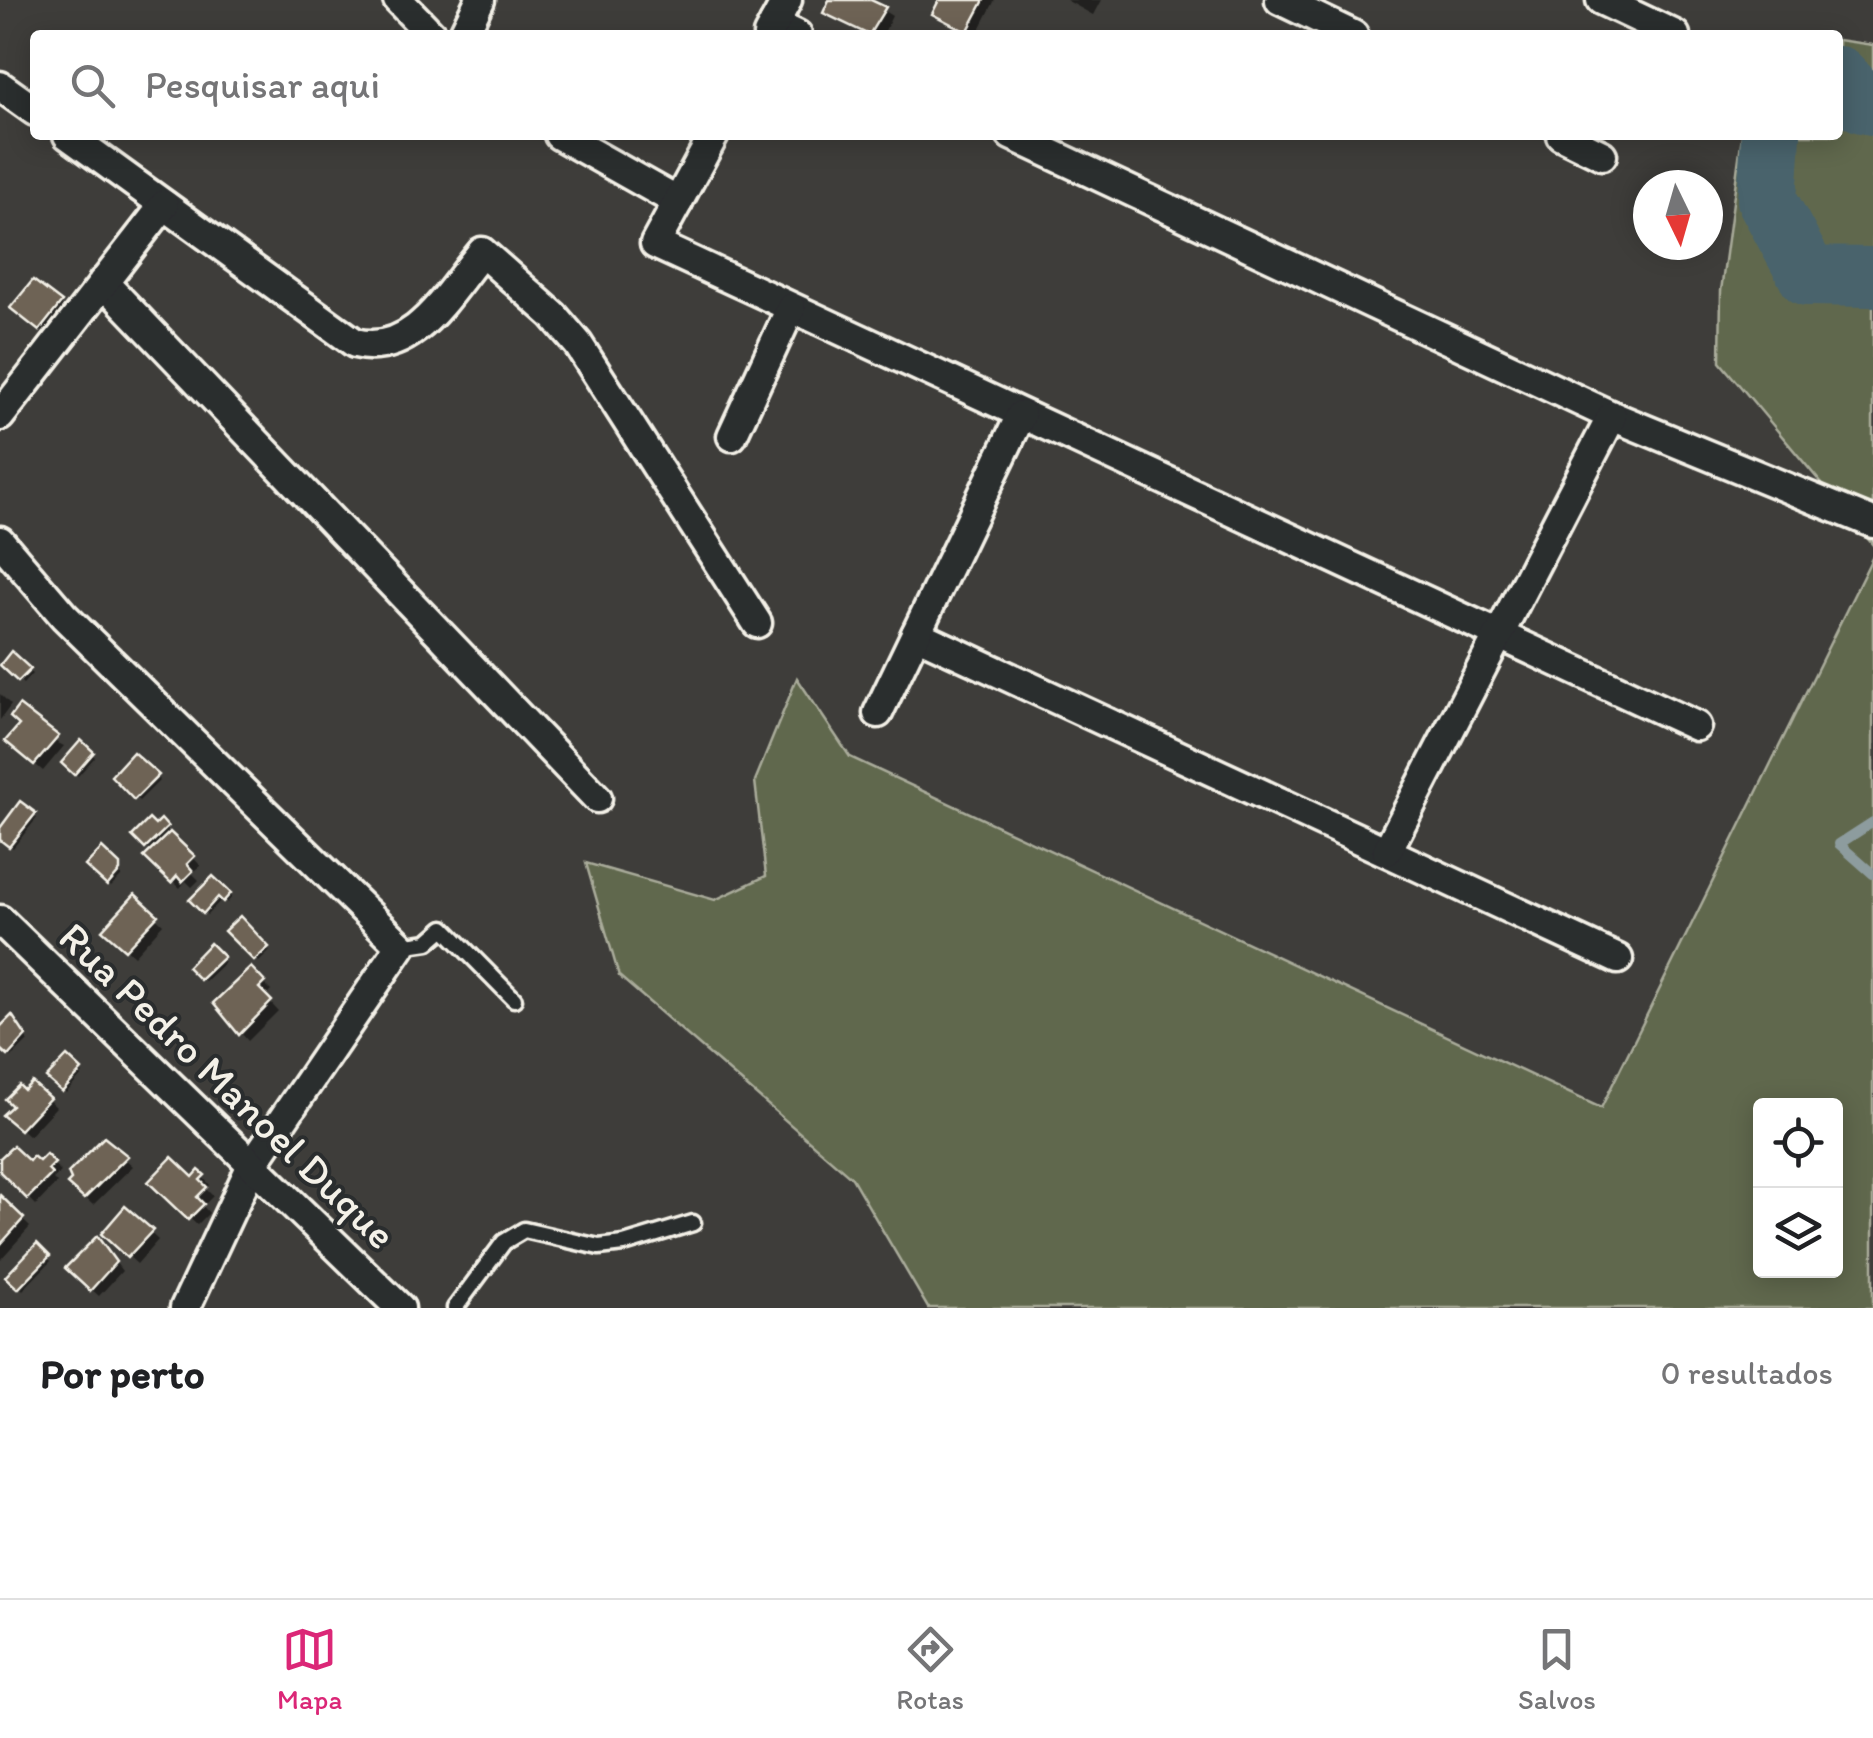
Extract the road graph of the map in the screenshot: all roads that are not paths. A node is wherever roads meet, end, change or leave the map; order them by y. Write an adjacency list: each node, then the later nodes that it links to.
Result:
1 (398, 0): 5 (street)
2 (480, 0): 6 (street)
3 (1280, 0): 7 (street)
4 (1601, 0): 8 (street)
5 (427, 30)
6 (465, 30)
7 (1343, 30)
8 (1664, 30)
9 (0, 86): 10 (street)
10 (30, 107)
11 (75, 140): 18 (street)
12 (568, 140): 17 (street)
13 (711, 140): 17 (street)
14 (1022, 140): 23 (street)
15 (1571, 140): 16 (street)
16 (1602, 155)
17 (678, 202): 20 (street)
18 (164, 205): 19 (street); 27 (street)
19 (103, 282): 22 (street); 32 (street)
20 (791, 308): 21 (street); 24 (street)
21 (1021, 415): 28 (street); 29 (street)
22 (0, 416)
23 (1612, 416): 25 (street); 29 (street)
24 (732, 436)
25 (1873, 523)
26 (0, 541): 35 (street)
27 (757, 623)
28 (916, 634): 30 (street); 33 (street)
29 (1497, 637): 31 (street); 33 (street)
30 (878, 713)
31 (1696, 726)
32 (597, 798)
33 (1387, 851): 36 (street)
34 (0, 920): 38 (street, Rua Pedro Manoel Duque)
35 (401, 946): 37 (lane); 38 (street)
36 (1618, 959)
37 (514, 999)
38 (252, 1165): 40 (street); 41 (street, Rua Pedro Manoel Duque)
39 (692, 1223): 42 (lane)
40 (185, 1308)
41 (400, 1308)
42 (455, 1308)

